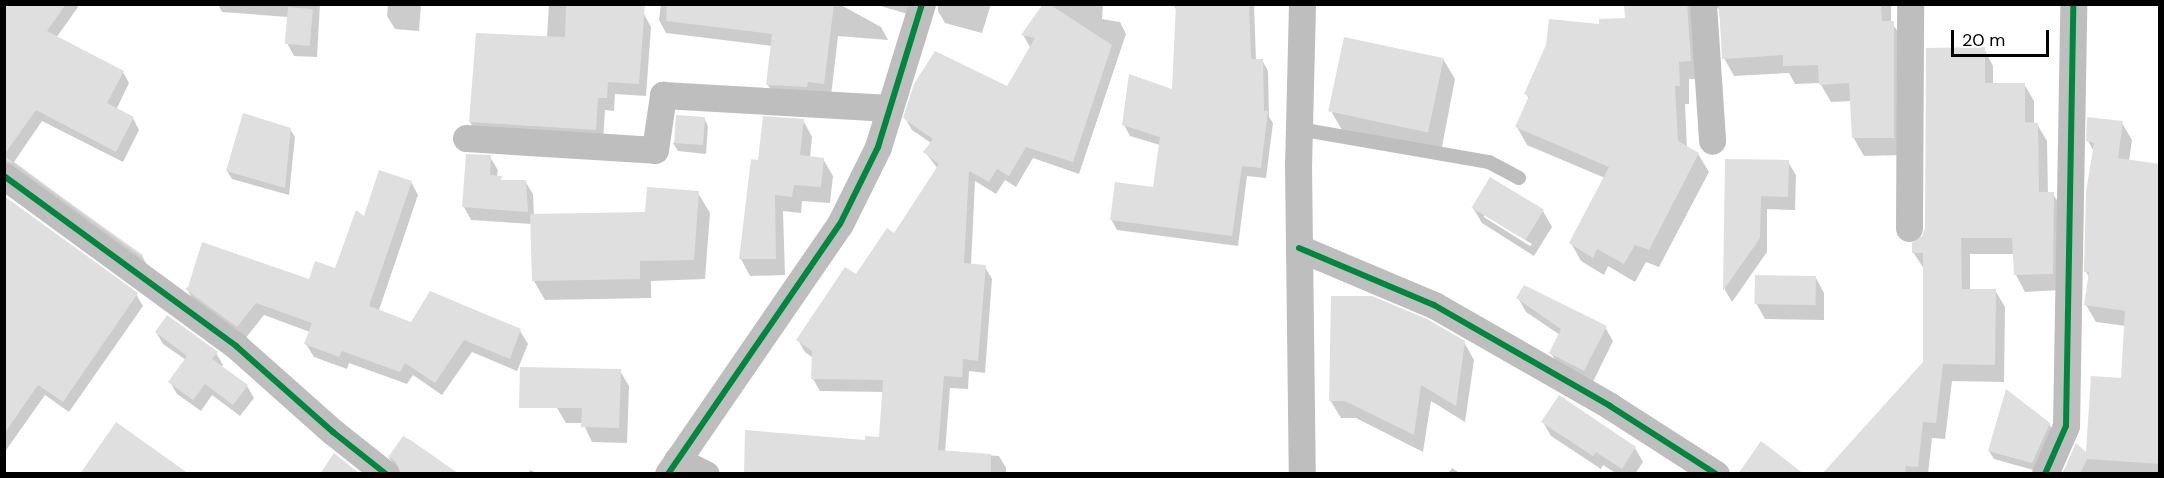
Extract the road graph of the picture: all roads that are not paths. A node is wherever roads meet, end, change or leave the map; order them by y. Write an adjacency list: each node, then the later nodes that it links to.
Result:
1 (921, 4): 6 (street)
2 (1302, 4): 7 (street)
3 (1703, 4): 9 (street)
4 (1910, 4): 12 (street)
5 (2073, 4): 19 (street)
6 (890, 108): 8 (street); 14 (street)
7 (1299, 129): 11 (lane); 13 (street)
8 (466, 138)
9 (1712, 141)
10 (4, 176): 15 (street)
11 (1519, 178)
12 (1909, 228)
13 (1299, 248): 17 (street); 18 (street)
14 (673, 467): 16 (street)
15 (386, 474)
16 (706, 474)
17 (1302, 474)
18 (1716, 474)
19 (2045, 474)

